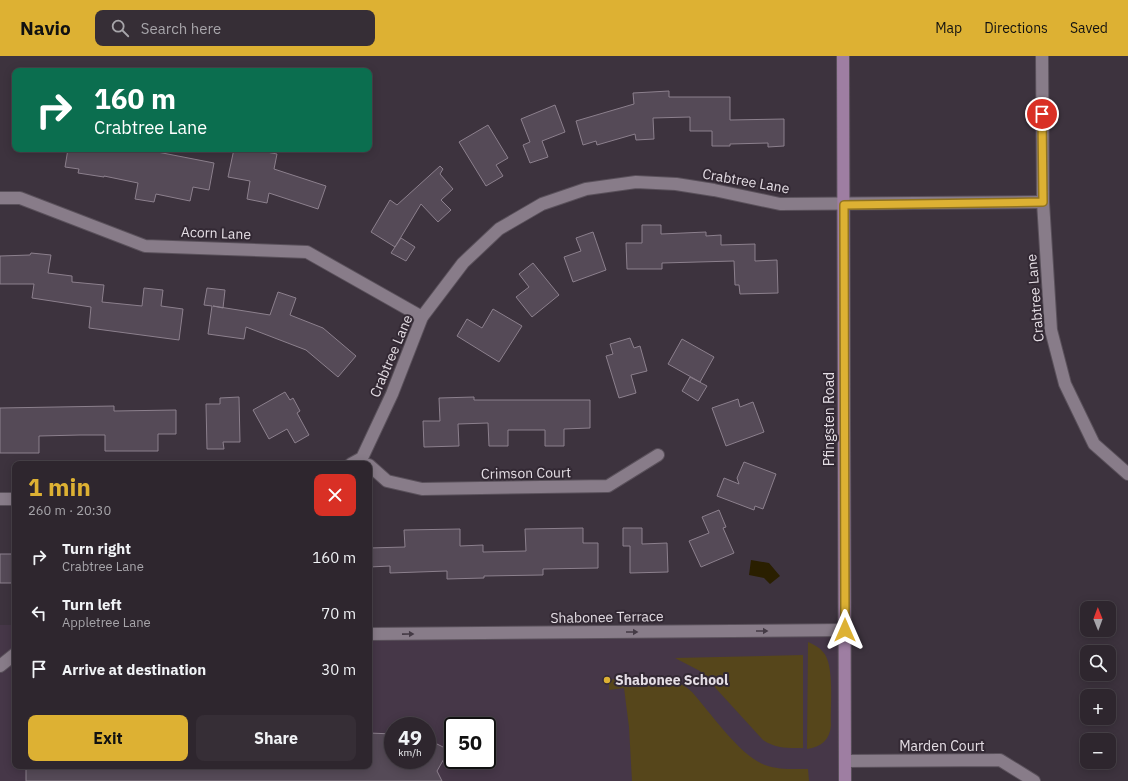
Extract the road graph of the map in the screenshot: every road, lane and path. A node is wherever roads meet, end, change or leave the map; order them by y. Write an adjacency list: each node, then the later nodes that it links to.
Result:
1 (843, 56): 5 (main road, Pfingsten Road)
2 (1042, 56): 4 (street)
3 (0, 198): 6 (street, Acorn Lane)
4 (1043, 202): 5 (street, Crabtree Lane); 10 (street, Crabtree Lane)
5 (844, 205): 6 (street, Crabtree Lane); 13 (main road, Pfingsten Road)
6 (422, 317): 8 (street, Crabtree Lane)
7 (658, 456): 9 (street, Crimson Court)
8 (366, 461)
9 (372, 467)
10 (1128, 474)
11 (0, 499): 12 (street)
12 (12, 499)
13 (845, 630): 14 (street, Shabonee Terrace, one-way to 13); 17 (main road, Pfingsten Road)
14 (372, 634)
15 (12, 656): 16 (street)
16 (0, 666)
17 (845, 761): 18 (main road, Pfingsten Road); 19 (street, Marden Court)
18 (845, 781)
19 (1034, 781)

